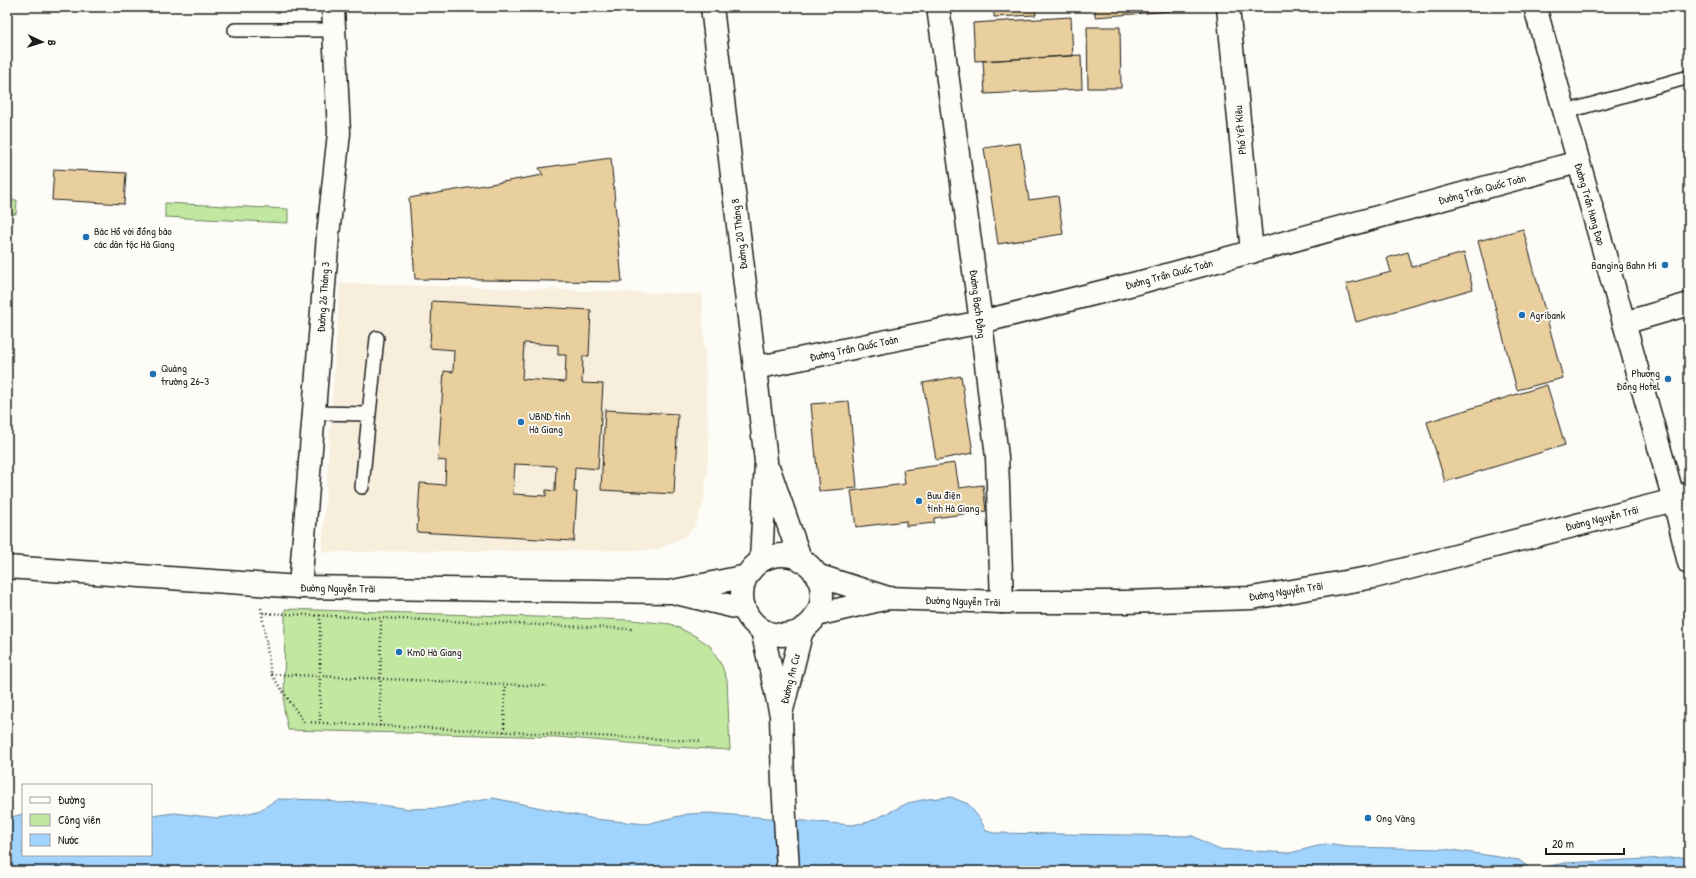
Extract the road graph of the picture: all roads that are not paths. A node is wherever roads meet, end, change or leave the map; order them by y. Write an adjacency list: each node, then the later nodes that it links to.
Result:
1 (333, 7): 7 (main road, Đường 26 Tháng 3)
2 (712, 7): 16 (main road, Đường 20 Tháng 8)
3 (938, 7): 13 (main road, Đường Bạch Đằng)
4 (1228, 7): 11 (main road, Phố Yết Kiêu)
5 (1535, 7): 9 (main road, Đường Trần Hưng Đạo)
6 (235, 30): 7 (lane)
7 (334, 30): 17 (main road, Đường 26 Tháng 3)
8 (1689, 77): 9 (lane)
9 (1565, 112): 10 (main road, Đường Trần Hưng Đạo)
10 (1578, 162): 11 (main road, Đường Trần Quốc Toản); 14 (main road, Đường Trần Hưng Đạo)
11 (1252, 252): 13 (main road, Đường Trần Quốc Toản)
12 (1689, 304): 14 (main road)
13 (981, 322): 16 (main road, Đường Trần Quốc Toản); 29 (main road, Đường Bạch Đằng)
14 (1624, 323): 21 (main road, Đường Trần Hưng Đạo)
15 (377, 338): 18 (lane)
16 (755, 368): 19 (main road, Đường 20 Tháng 8)
17 (314, 413): 18 (lane); 26 (main road, Đường 26 Tháng 3)
18 (369, 414): 20 (lane)
19 (766, 461): 24 (main road, Đường 20 Tháng 8); 25 (main road, Đường 20 Tháng 8)
20 (362, 486)
21 (1682, 496): 22 (main road, Đường Trần Hưng Đạo); 29 (main road, Đường Nguyễn Trãi)
22 (1689, 563)
23 (7, 567): 26 (main road, Đường Nguyễn Trãi)
24 (754, 568): 25 (main road); 27 (main road, Đường Nguyễn Trãi); 30 (main road)
25 (808, 568): 28 (main road, Đường Nguyễn Trãi); 31 (main road)
26 (300, 587): 27 (main road, Đường Nguyễn Trãi)
27 (669, 592): 30 (main road, Đường Nguyễn Trãi)
28 (888, 598): 29 (main road, Đường Nguyễn Trãi); 31 (main road, Đường Nguyễn Trãi)
29 (1002, 602)
30 (744, 609): 32 (main road)
31 (809, 622): 32 (main road); 33 (main road, Đường An Cư)
32 (762, 630): 33 (main road, Đường An Cư)
33 (781, 715): 34 (main road)
34 (788, 871)

